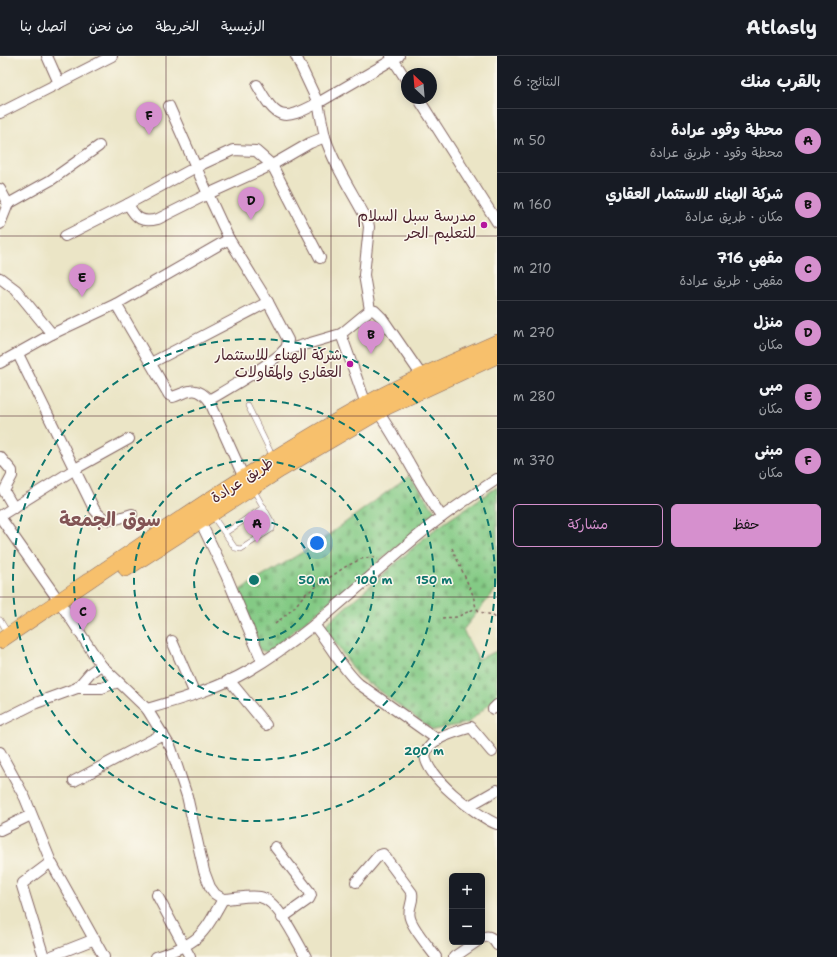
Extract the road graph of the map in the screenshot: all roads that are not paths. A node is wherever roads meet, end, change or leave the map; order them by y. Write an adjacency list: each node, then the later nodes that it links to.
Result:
1 (47, 56): 6 (street)
2 (112, 56): 6 (street)
3 (296, 56): 8 (street)
4 (394, 57): 5 (street); 8 (street)
5 (401, 70)
6 (59, 83): 11 (street)
7 (257, 85): 8 (street)
8 (318, 103): 12 (street)
9 (422, 104): 20 (street)
10 (169, 106): 15 (street)
11 (0, 113)
12 (324, 137): 14 (street); 28 (street)
13 (99, 146): 18 (street)
14 (272, 165): 15 (street); 17 (street); 24 (street)
15 (196, 167): 17 (street); 19 (street)
16 (0, 189): 18 (street)
17 (208, 194): 19 (street); 23 (street)
18 (8, 204): 21 (street)
19 (128, 204): 22 (street)
20 (497, 222)
21 (0, 224)
22 (65, 236)
23 (229, 239): 26 (street); 27 (street)
24 (320, 258)
25 (0, 278): 29 (street)
26 (268, 302): 32 (street); 35 (street)
27 (116, 304): 29 (street); 35 (street)
28 (370, 310): 30 (street); 36 (street)
29 (52, 334): 33 (street)
30 (341, 334): 32 (street); 39 (street)
31 (496, 348): 36 (main road, طريق عرادة); 39 (main road, طريق عرادة)
32 (283, 351): 37 (street)
33 (18, 354): 34 (street); 43 (street)
34 (0, 363)
35 (150, 363): 37 (street)
36 (422, 376): 39 (main road, طريق عرادة)
37 (209, 400): 45 (street)
38 (248, 406): 42 (lane)
39 (372, 408): 42 (main road, طريق عرادة); 45 (main road, طريق عرادة); 50 (street)
40 (129, 439): 43 (street)
41 (0, 457): 47 (street)
42 (274, 460): 45 (main road, طريق عرادة)
43 (75, 469): 47 (street); 48 (street)
44 (497, 479): 50 (street)
45 (249, 483): 46 (lane); 51 (main road, طريق عرادة); 53 (main road, طريق عرادة)
46 (264, 507): 52 (lane); 52 (lane)
47 (14, 508): 49 (street)
48 (132, 514)
49 (0, 517): 53 (street)
50 (442, 517): 55 (street)
51 (206, 518): 52 (lane); 53 (main road, طريق عرادة); 59 (street)
52 (225, 533)
53 (62, 604): 56 (main road, طريق عرادة); 58 (main road, طريق عرادة); 60 (street)
54 (0, 620): 56 (lane)
55 (314, 625): 59 (street); 69 (street)
56 (5, 638)
57 (172, 641): 64 (street)
58 (0, 652)
59 (262, 661): 61 (street)
60 (101, 665): 62 (street); 63 (street)
61 (229, 680): 64 (street); 67 (street)
62 (118, 682): 63 (street); 65 (street)
63 (77, 688): 66 (street)
64 (195, 694): 65 (street)
65 (147, 709): 68 (street)
66 (0, 721)
67 (266, 725)
68 (163, 734): 72 (street); 82 (street)
69 (438, 740): 71 (street); 74 (street)
70 (0, 752): 75 (street)
71 (492, 752)
72 (74, 781)
73 (497, 790): 74 (street)
74 (469, 806): 76 (street)
75 (32, 815): 77 (street); 79 (street)
76 (497, 824)
77 (0, 830)
78 (275, 846): 83 (street)
79 (51, 862): 85 (street); 89 (street)
80 (356, 882): 95 (street)
81 (157, 895): 88 (street)
82 (223, 899): 83 (street); 88 (street)
83 (282, 918): 94 (street)
84 (485, 937): 87 (street)
85 (95, 939): 90 (street); 91 (street)
86 (472, 945): 96 (street)
87 (497, 945)
88 (185, 947): 92 (street); 93 (street)
89 (44, 957)
90 (49, 957)
91 (104, 957)
92 (156, 957)
93 (190, 957)
94 (306, 957)
95 (436, 957)
96 (454, 957)

